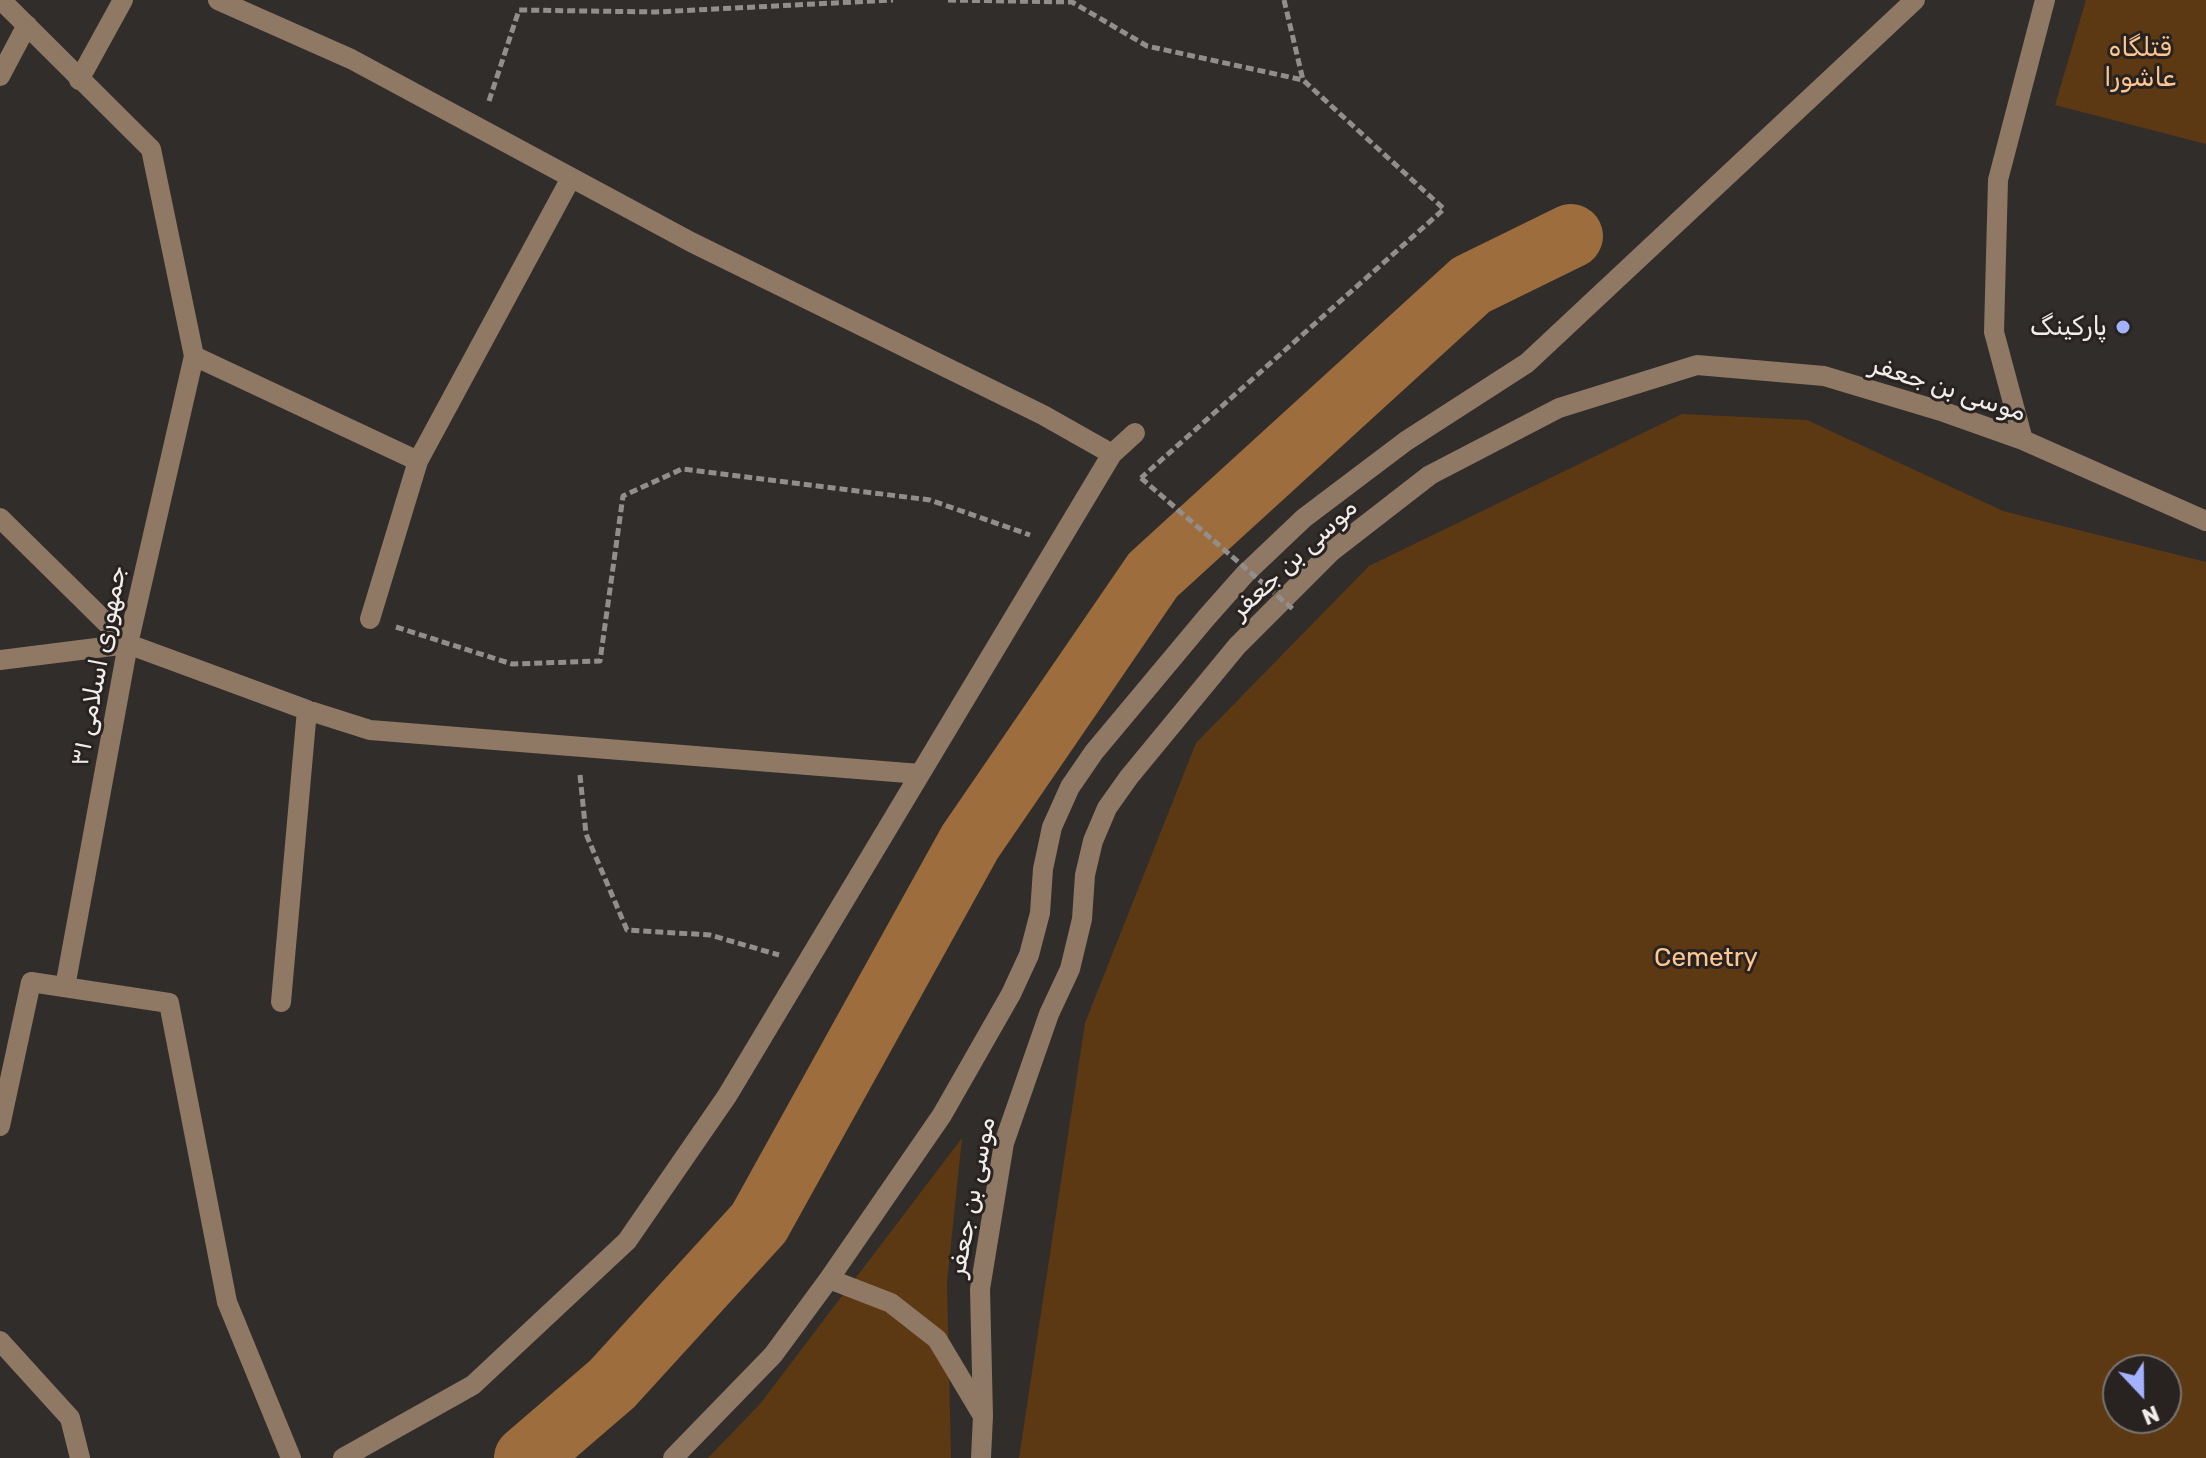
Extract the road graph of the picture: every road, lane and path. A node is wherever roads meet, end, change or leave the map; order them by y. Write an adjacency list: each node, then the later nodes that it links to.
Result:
1 (1, 0): 9 (street, جمهوری اسلامی ۳۱)
2 (123, 0): 11 (street)
3 (218, 0): 13 (street)
4 (893, 0): 13 (path)
5 (948, 0): 12 (path)
6 (1284, 0): 12 (path)
7 (1915, 0): 34 (street, موسی بن جعفر)
8 (2045, 0): 17 (street)
9 (27, 25): 10 (street); 11 (street, جمهوری اسلامی ۳۱)
10 (0, 76)
11 (79, 80): 15 (street, جمهوری اسلامی ۳۱)
12 (1303, 80): 23 (path, bridge)
13 (480, 129): 14 (street)
14 (571, 178): 18 (street); 19 (street)
15 (194, 356): 19 (street); 25 (street, جمهوری اسلامی ۳۱)
16 (1135, 433): 18 (street)
17 (2023, 440): 21 (street, موسی بن جعفر); 36 (street, موسی بن جعفر)
18 (1112, 454): 22 (street)
19 (418, 461): 24 (street)
20 (0, 518): 25 (street)
21 (2206, 521)
22 (1058, 545): 24 (path); 29 (street)
23 (1294, 610)
24 (370, 619)
25 (128, 644): 26 (street); 27 (street); 31 (street, جمهوری اسلامی ۳۱)
26 (0, 660)
27 (307, 710): 28 (street); 32 (street)
28 (576, 747): 29 (street); 30 (path)
29 (920, 774): 30 (street)
30 (806, 964): 39 (street)
31 (65, 987): 33 (street); 38 (street)
32 (281, 1002)
33 (0, 1126)
34 (829, 1279): 36 (street); 40 (street, موسی بن جعفر)
35 (0, 1341): 37 (street)
36 (983, 1416): 41 (street, موسی بن جعفر)
37 (80, 1458)
38 (291, 1458)
39 (343, 1458)
40 (673, 1458)
41 (981, 1458)

